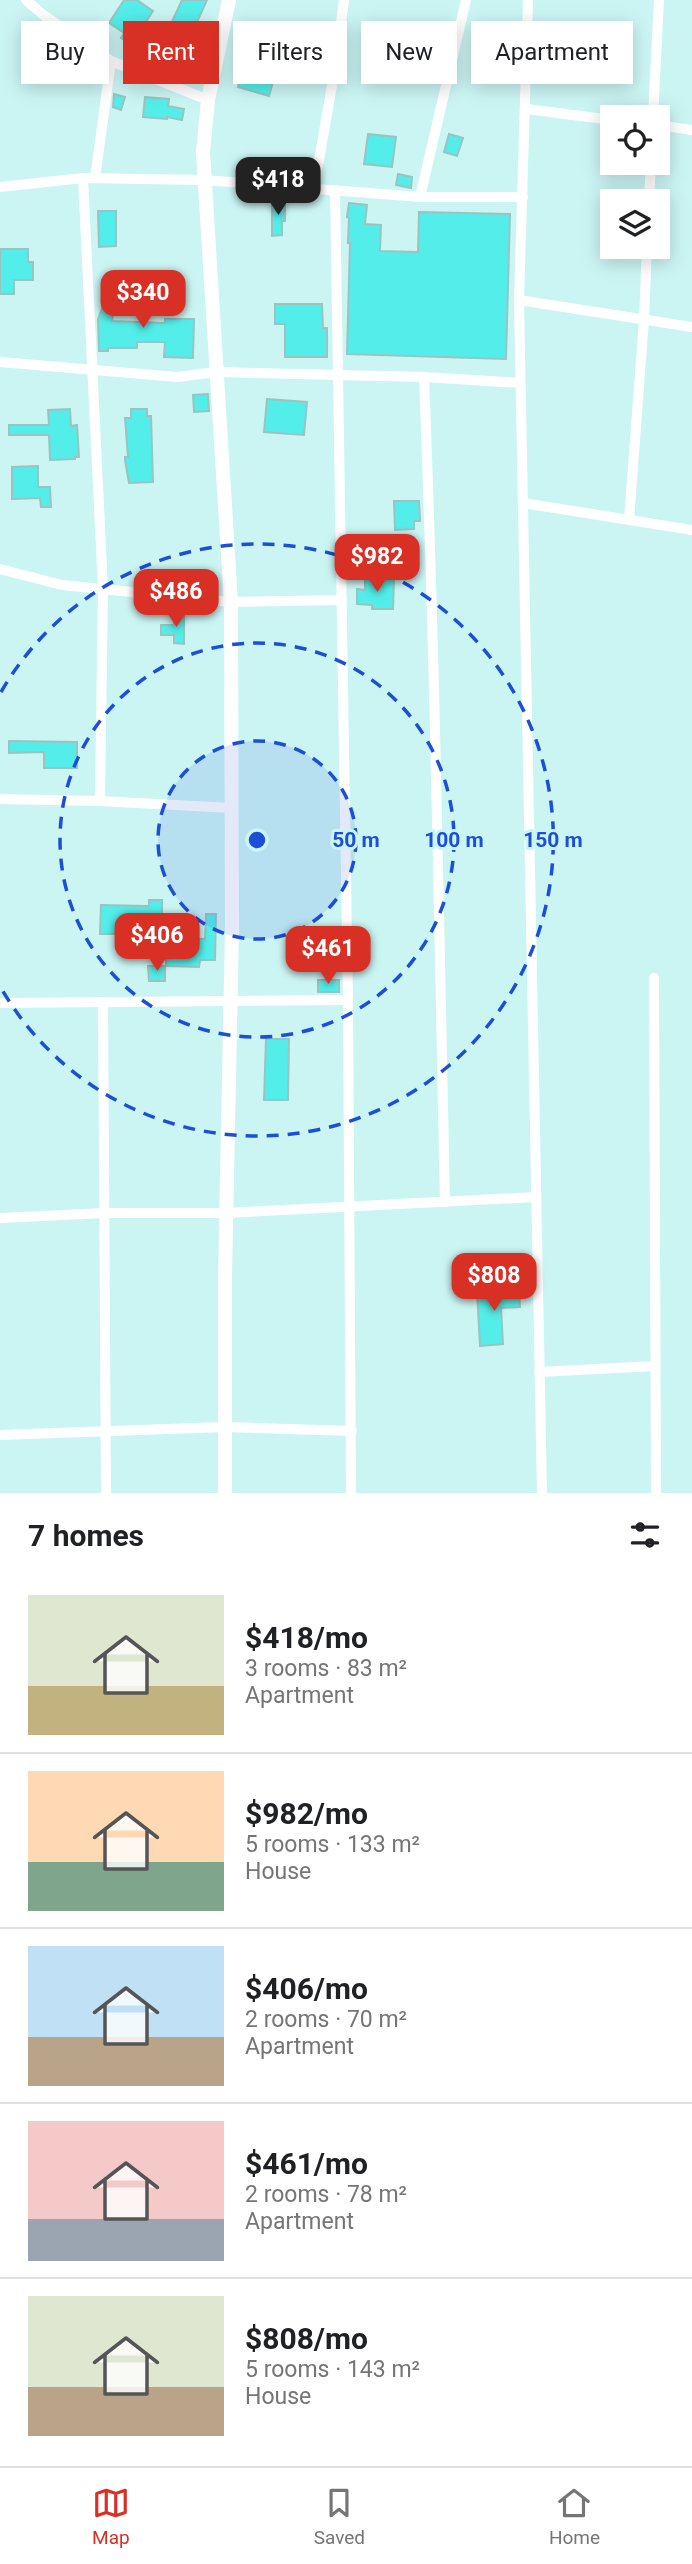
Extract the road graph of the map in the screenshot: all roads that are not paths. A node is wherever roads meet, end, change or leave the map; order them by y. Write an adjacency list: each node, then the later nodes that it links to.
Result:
1 (26, 0): 7 (street)
2 (229, 0): 8 (street)
3 (344, 0): 18 (street)
4 (466, 0): 20 (street)
5 (528, 0): 10 (street)
6 (659, 0): 9 (street)
7 (111, 61): 8 (street); 15 (street)
8 (208, 100): 16 (street)
9 (654, 105)
10 (526, 109): 11 (street); 21 (street)
11 (600, 118)
12 (670, 127): 13 (street)
13 (692, 130)
14 (83, 178): 15 (street); 17 (street); 27 (street)
15 (95, 178): 16 (street)
16 (204, 180): 18 (street); 28 (street)
17 (0, 187)
18 (314, 188): 19 (street)
19 (335, 190): 20 (street); 29 (street)
20 (420, 197): 21 (street)
21 (523, 197): 23 (street)
22 (647, 259): 24 (street)
23 (519, 300): 24 (street); 31 (street)
24 (644, 320): 25 (street); 33 (street)
25 (692, 327)
26 (0, 362): 27 (street)
27 (92, 369): 28 (street); 36 (street)
28 (216, 372): 29 (street); 38 (street)
29 (338, 374): 30 (street); 37 (street)
30 (424, 377): 31 (street); 48 (street)
31 (520, 383): 32 (street)
32 (523, 503): 33 (street); 47 (street)
33 (629, 520): 34 (street)
34 (692, 530)
35 (0, 569): 36 (street)
36 (103, 589): 38 (street); 40 (street)
37 (342, 600): 38 (street); 44 (street)
38 (231, 602): 41 (street)
39 (0, 799): 40 (street)
40 (100, 801): 41 (street)
41 (232, 808): 43 (street)
42 (654, 978): 53 (street)
43 (230, 1000): 44 (street); 45 (street); 51 (street)
44 (348, 1000): 49 (street)
45 (103, 1002): 46 (street); 50 (street)
46 (0, 1003)
47 (535, 1197): 48 (street); 54 (street)
48 (445, 1202): 49 (street)
49 (348, 1207): 51 (street); 57 (street)
50 (105, 1213): 51 (street); 52 (street); 56 (street)
51 (226, 1213): 55 (street)
52 (0, 1218)
53 (655, 1366): 54 (street); 63 (street)
54 (539, 1372): 62 (street)
55 (225, 1427): 56 (street); 57 (street); 60 (street)
56 (106, 1430): 58 (street); 59 (street)
57 (352, 1431): 61 (street)
58 (0, 1435)
59 (106, 1493)
60 (225, 1493)
61 (351, 1493)
62 (542, 1493)
63 (656, 1493)

